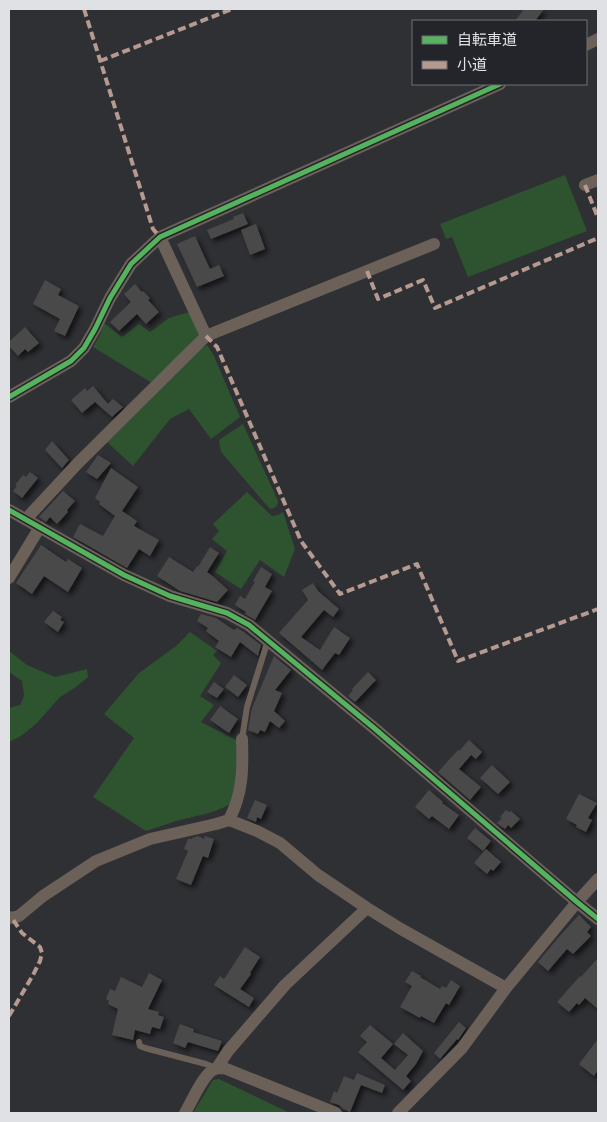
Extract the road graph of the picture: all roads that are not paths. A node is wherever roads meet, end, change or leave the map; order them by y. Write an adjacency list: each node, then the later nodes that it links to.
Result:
1 (498, 85): 4 (street)
2 (598, 180): 3 (street)
3 (584, 185)
4 (160, 237): 6 (street); 7 (street)
5 (434, 244): 6 (street)
6 (206, 336): 9 (street)
7 (9, 397)
8 (9, 510): 9 (street)
9 (26, 519): 10 (street)
10 (40, 527): 11 (street); 12 (street)
11 (9, 578)
12 (268, 640): 13 (lane); 16 (street)
13 (242, 739): 14 (street)
14 (229, 820): 17 (street); 18 (street)
15 (598, 879): 16 (street)
16 (577, 902): 19 (street); 20 (street)
17 (366, 908): 20 (street); 22 (street)
18 (9, 917)
19 (598, 919)
20 (506, 988): 25 (street)
21 (139, 1042): 22 (lane)
22 (217, 1068): 23 (street); 24 (street)
23 (185, 1113)
24 (336, 1113)
25 (398, 1113)

